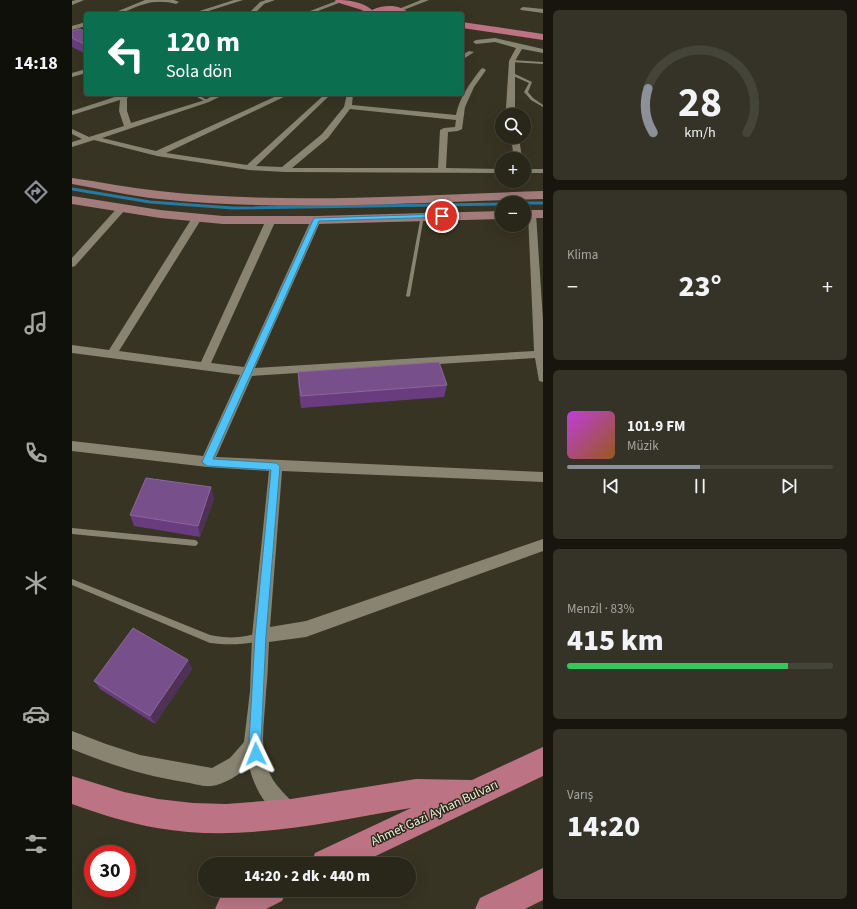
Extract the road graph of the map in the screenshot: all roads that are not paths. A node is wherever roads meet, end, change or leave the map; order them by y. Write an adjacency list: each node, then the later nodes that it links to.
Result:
1 (81, 0): 10 (street)
2 (183, 0): 9 (street)
3 (240, 0): 16 (street)
4 (272, 0): 17 (street)
5 (340, 0): 18 (street); 19 (main road)
6 (353, 0): 12 (main road)
7 (426, 0): 22 (street)
8 (148, 1): 9 (street); 15 (street)
9 (176, 2): 11 (street)
10 (72, 3)
11 (181, 8)
12 (387, 9): 20 (main road); 21 (main road)
13 (523, 9): 14 (street)
14 (543, 11)
15 (119, 12)
16 (201, 12)
17 (253, 12)
18 (310, 12)
19 (370, 12)
20 (374, 12)
21 (400, 12)
22 (406, 12)
23 (464, 25): 25 (main road)
24 (464, 30): 27 (main road)
25 (543, 37)
26 (476, 42): 28 (street)
27 (543, 42)
28 (520, 47): 29 (street); 32 (street)
29 (543, 51)
30 (471, 52): 31 (street)
31 (464, 57)
32 (512, 61): 33 (lane); 36 (street)
33 (543, 63)
34 (483, 70): 50 (street)
35 (84, 72): 37 (street)
36 (512, 74): 46 (lane); 48 (street)
37 (72, 75)
38 (123, 96): 49 (street)
39 (126, 96): 51 (street)
40 (198, 96): 45 (lane)
41 (218, 96): 45 (street)
42 (283, 96): 55 (street)
43 (326, 96): 56 (street)
44 (350, 96): 47 (street)
45 (207, 101): 51 (street)
46 (543, 106)
47 (348, 107): 50 (street); 57 (street)
48 (510, 108)
49 (72, 113)
50 (460, 118): 58 (street)
51 (128, 127): 53 (street)
52 (72, 130): 53 (street)
53 (92, 139): 54 (street); 55 (street)
54 (72, 145)
55 (157, 154): 56 (street)
56 (249, 168): 57 (street)
57 (284, 170): 58 (street)
58 (442, 170): 59 (street)
59 (495, 170)
60 (531, 171): 61 (street)
61 (543, 171)
62 (72, 181): 63 (main road)
63 (543, 195)
64 (72, 200): 65 (main road)
65 (122, 208): 69 (main road); 72 (street)
66 (533, 214): 73 (street)
67 (495, 215): 68 (main road)
68 (422, 216): 71 (main road); 74 (lane)
69 (197, 218): 70 (main road); 77 (street)
70 (270, 220): 71 (main road); 78 (street)
71 (316, 220): 79 (street)
72 (72, 264)
73 (540, 285): 76 (street)
74 (408, 296)
75 (72, 349): 77 (street)
76 (541, 349): 79 (street); 80 (street)
77 (112, 354): 78 (street)
78 (204, 367): 79 (street)
79 (248, 372): 82 (street)
80 (543, 378)
81 (72, 446): 82 (street)
82 (207, 462): 83 (street)
83 (276, 466): 84 (street); 89 (street)
84 (543, 477)
85 (72, 531): 86 (lane)
86 (195, 543)
87 (543, 545): 89 (street)
88 (72, 582): 89 (lane)
89 (260, 636): 91 (street)
90 (72, 740): 91 (street)
91 (255, 742): 95 (street)
92 (543, 761): 94 (main road, Ahmet Gazi Ayhan Bulvarı)
93 (72, 790): 95 (main road)
94 (474, 794): 95 (main road); 96 (main road, Ahmet Gazi Ayhan Bulvarı)
95 (291, 814)
96 (341, 857)
97 (543, 884): 100 (main road)
98 (256, 897): 99 (main road)
99 (231, 909)
100 (491, 909)

